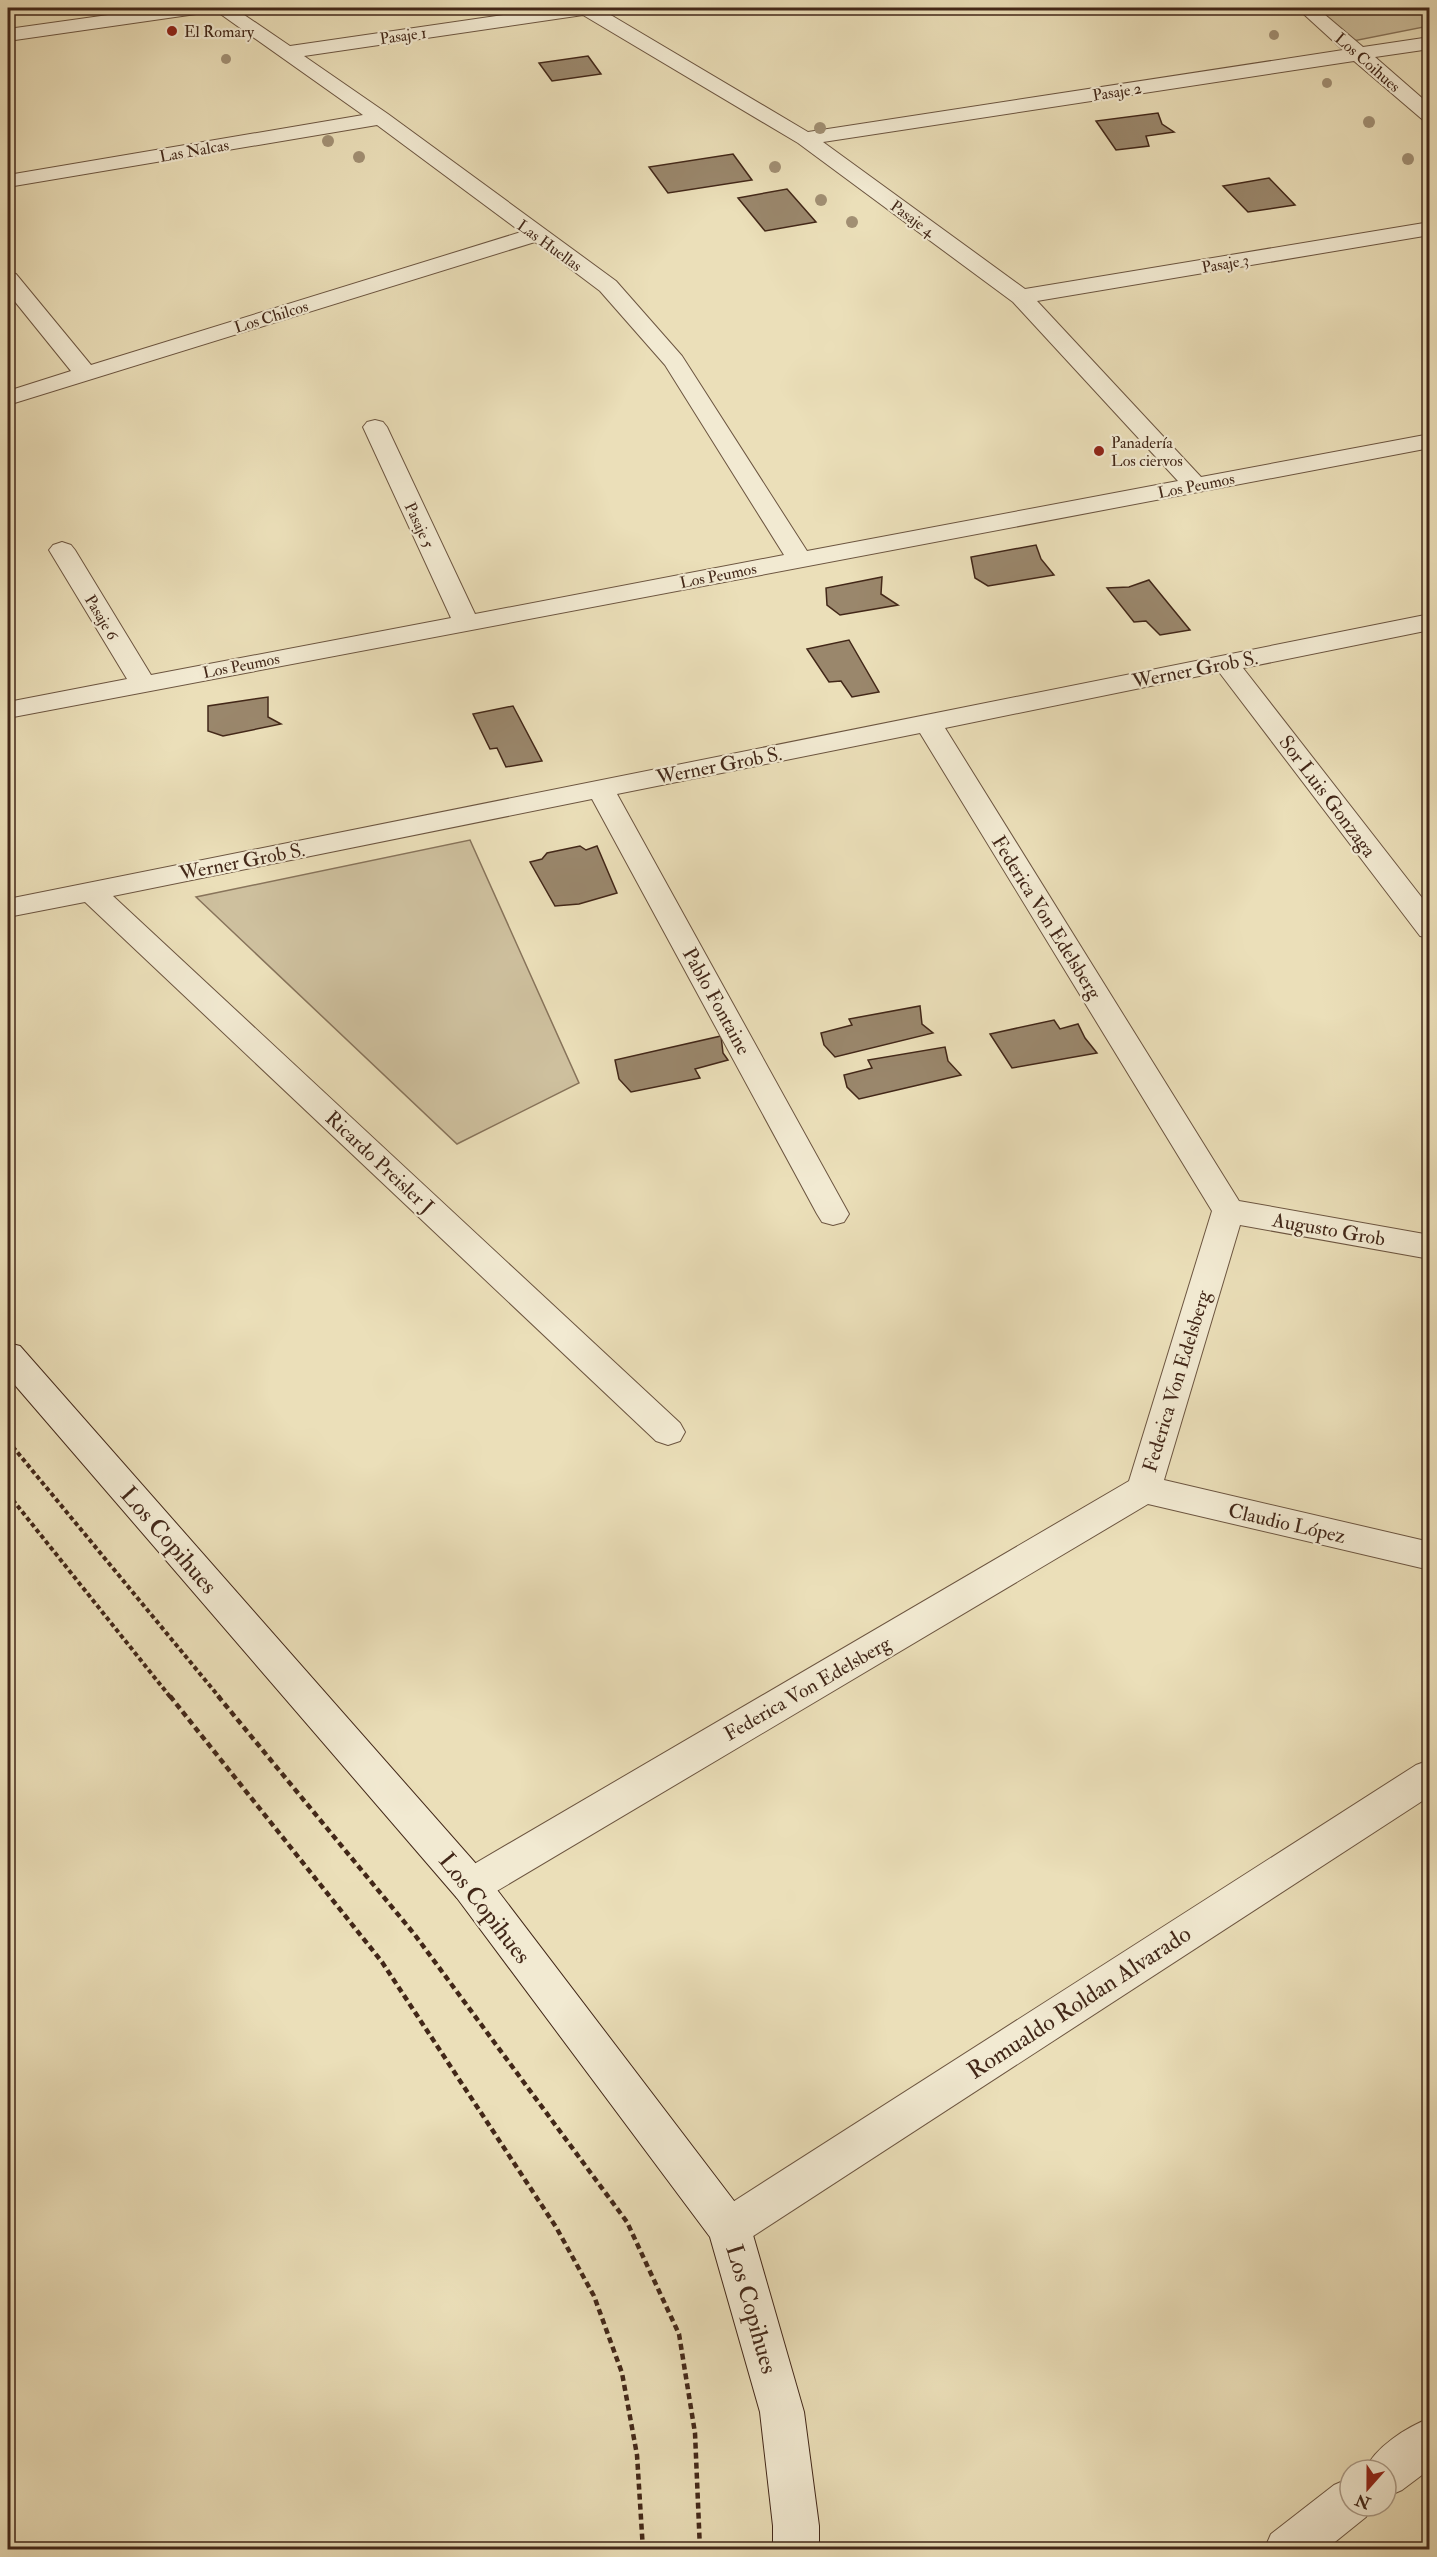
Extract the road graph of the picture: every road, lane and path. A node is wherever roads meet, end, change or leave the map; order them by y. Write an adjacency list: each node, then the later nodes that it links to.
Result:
1 (196, 8): 5 (street)
2 (222, 8): 7 (street, Las Huellas)
3 (587, 8): 7 (street, Pasaje 1); 11 (street, Pasaje 4)
4 (1306, 8): 8 (street, Los Coihues)
5 (8, 34)
6 (1430, 43): 8 (street, Pasaje 2)
7 (288, 52): 10 (street, Las Huellas)
8 (1359, 54): 9 (street, Los Coihues); 11 (street, Pasaje 2)
9 (1430, 116)
10 (381, 118): 12 (street, Las Nalcas); 14 (street, Las Huellas)
11 (805, 139): 16 (street, Pasaje 4)
12 (8, 181)
13 (1430, 228): 16 (street, Pasaje 3)
14 (535, 235): 17 (street, Los Chilcos); 23 (street, Las Huellas)
15 (8, 279): 17 (street)
16 (1022, 297): 21 (street, Pasaje 4)
17 (86, 374): 18 (street, Los Chilcos)
18 (8, 398)
19 (375, 427): 25 (street, Pasaje 5)
20 (1430, 441): 21 (street, Los Peumos)
21 (1195, 485): 23 (street, Los Peumos)
22 (62, 550): 27 (street, Pasaje 6)
23 (800, 560): 25 (street, Los Peumos)
24 (1430, 622): 26 (street, Werner Grob S.)
25 (466, 623): 27 (street, Los Peumos)
26 (1226, 663): 29 (street, Werner Grob S.); 33 (street, Sor Luis Gonzaga)
27 (143, 684): 28 (street, Los Peumos)
28 (8, 710)
29 (928, 723): 30 (street, Werner Grob S.); 34 (street, Federica Von Edelsberg)
30 (600, 789): 31 (street, Werner Grob S.); 35 (street, Pablo Fontaine)
31 (91, 891): 32 (street, Werner Grob S.); 38 (street, Ricardo Preisler J)
32 (8, 908)
33 (1430, 929)
34 (1228, 1211): 36 (street, Augusto Grob); 40 (street, Federica Von Edelsberg)
35 (833, 1214)
36 (1430, 1246)
37 (8, 1355): 44 (street, Los Copihues)
38 (668, 1432)
39 (8, 1441): 50 (path)
40 (1143, 1489): 42 (street, Claudio López); 44 (street, Federica Von Edelsberg)
41 (8, 1494): 49 (path)
42 (1430, 1556)
43 (1430, 1776): 45 (street, Romualdo Roldan Alvarado)
44 (471, 1886): 45 (street, Los Copihues)
45 (729, 2228): 51 (street, Los Copihues)
46 (1430, 2440): 47 (street)
47 (1398, 2465)
48 (1338, 2510): 52 (street)
49 (643, 2550)
50 (700, 2550)
51 (796, 2550)
52 (1287, 2550)

